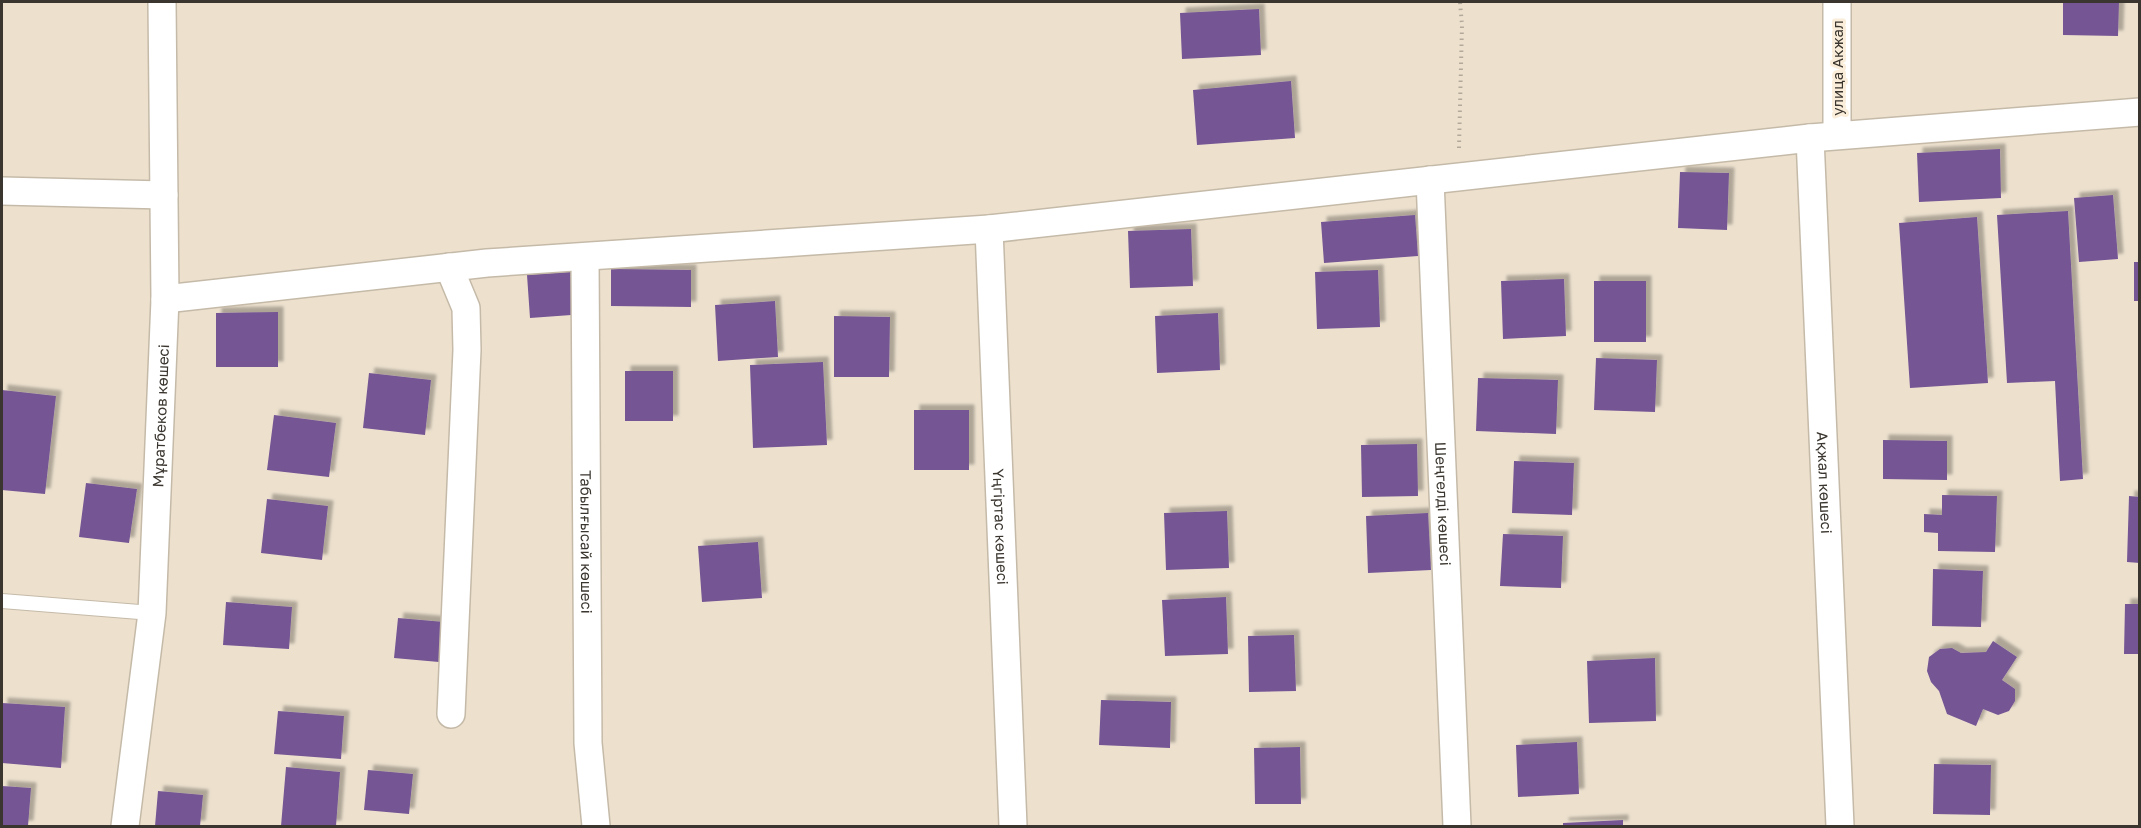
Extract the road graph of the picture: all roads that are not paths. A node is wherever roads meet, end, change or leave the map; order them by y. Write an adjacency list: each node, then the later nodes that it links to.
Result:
1 (162, 2): 8 (street, Мұратбеков көшесі)
2 (1837, 2): 4 (street, улица Акжал)
3 (2139, 112): 4 (street)
4 (1837, 135): 5 (street)
5 (1810, 138): 6 (street); 20 (street, Ақжал көшесі)
6 (1430, 180): 9 (street); 19 (street, Шеңгелді көшесі)
7 (2, 191): 8 (street)
8 (164, 195): 12 (street, Мұратбеков көшесі)
9 (989, 229): 10 (street); 18 (street, Үңгіртас көшесі)
10 (585, 257): 11 (street); 17 (street, Табылғысай көшесі)
11 (449, 267): 12 (street); 15 (street)
12 (165, 299): 14 (street, Мұратбеков көшесі)
13 (2, 601): 14 (lane)
14 (152, 613): 16 (street, Мұратбеков көшесі)
15 (451, 714)
16 (125, 826)
17 (596, 826)
18 (1013, 826)
19 (1457, 826)
20 (1840, 826)

